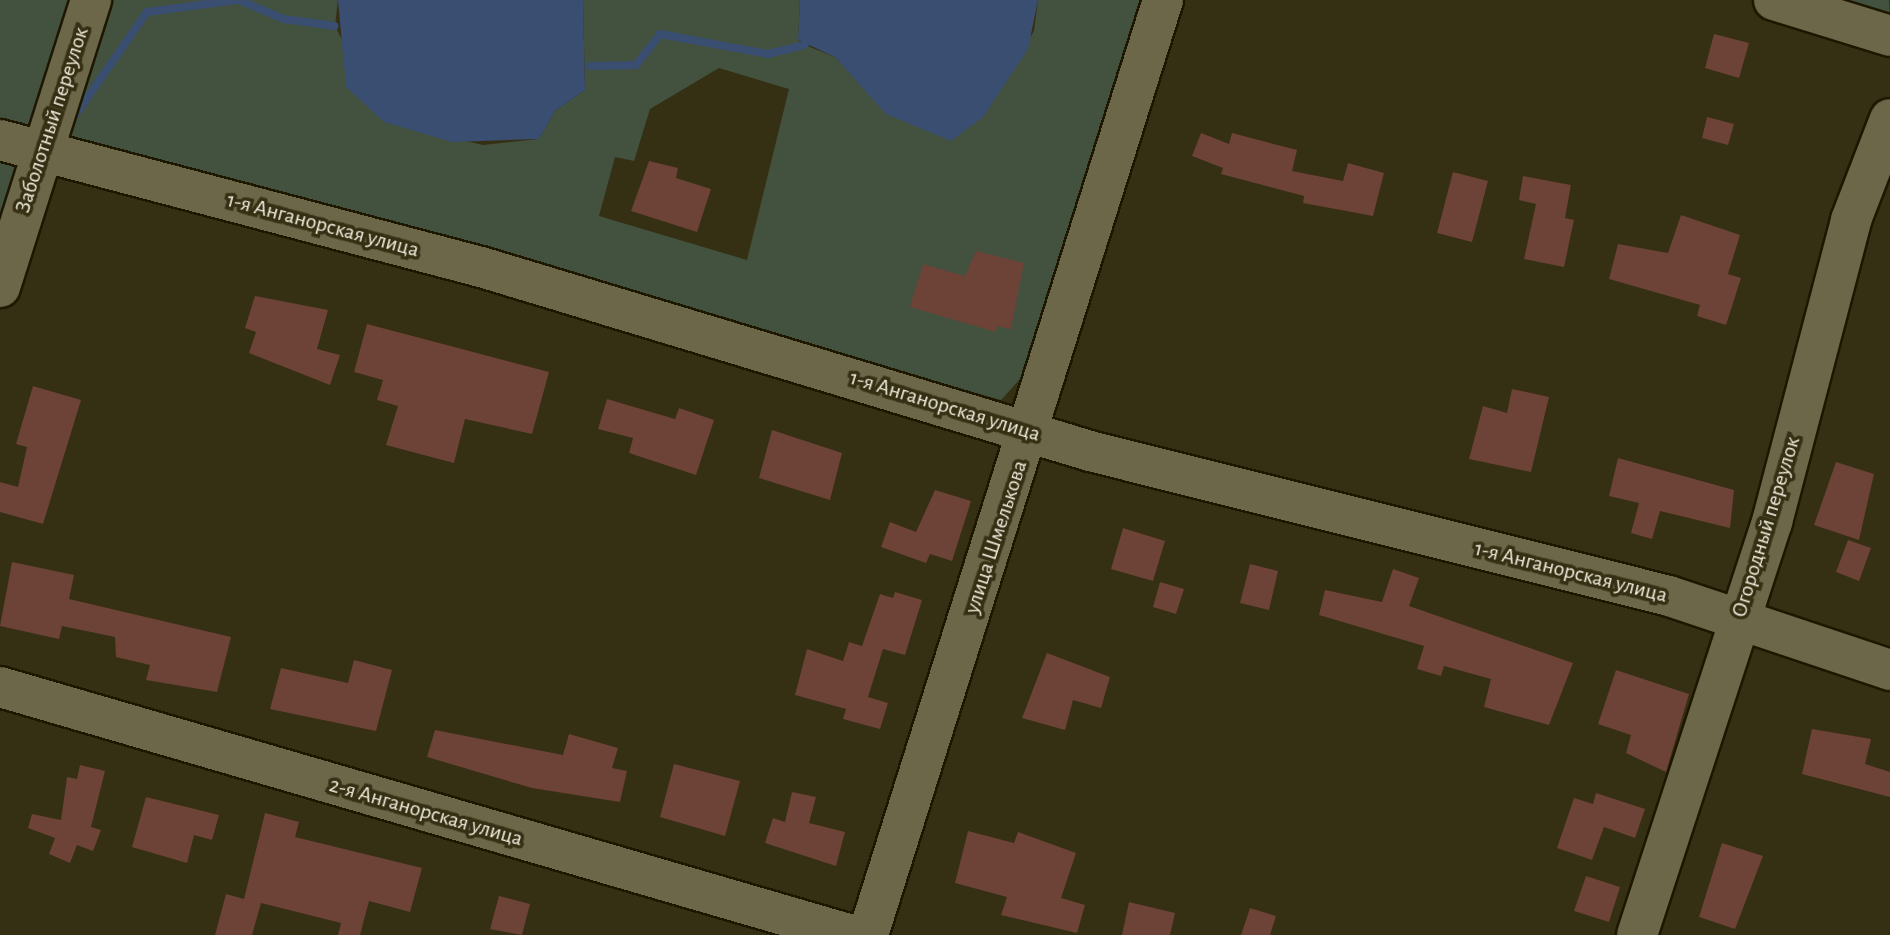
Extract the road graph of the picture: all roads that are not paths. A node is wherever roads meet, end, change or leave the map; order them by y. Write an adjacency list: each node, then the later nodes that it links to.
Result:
1 (91, 0): 7 (street, Заболотный переулок)
2 (1163, 0): 9 (street, улица Шмелькова)
3 (1774, 0): 4 (street)
4 (1890, 36)
5 (1890, 119): 10 (street, Огородный переулок)
6 (0, 140): 7 (street, 1-я Анганорская улица)
7 (40, 151): 8 (street, Заболотный переулок); 9 (street, 1-я Анганорская улица)
8 (0, 287)
9 (1030, 432): 10 (street, 1-я Анганорская улица); 14 (street, улица Шмелькова)
10 (1737, 622): 11 (street, 1-я Анганорская улица); 15 (street, Огородный переулок)
11 (1890, 670)
12 (0, 687): 13 (street, 2-я Анганорская улица)
13 (852, 935)
14 (868, 935)
15 (1637, 935)

